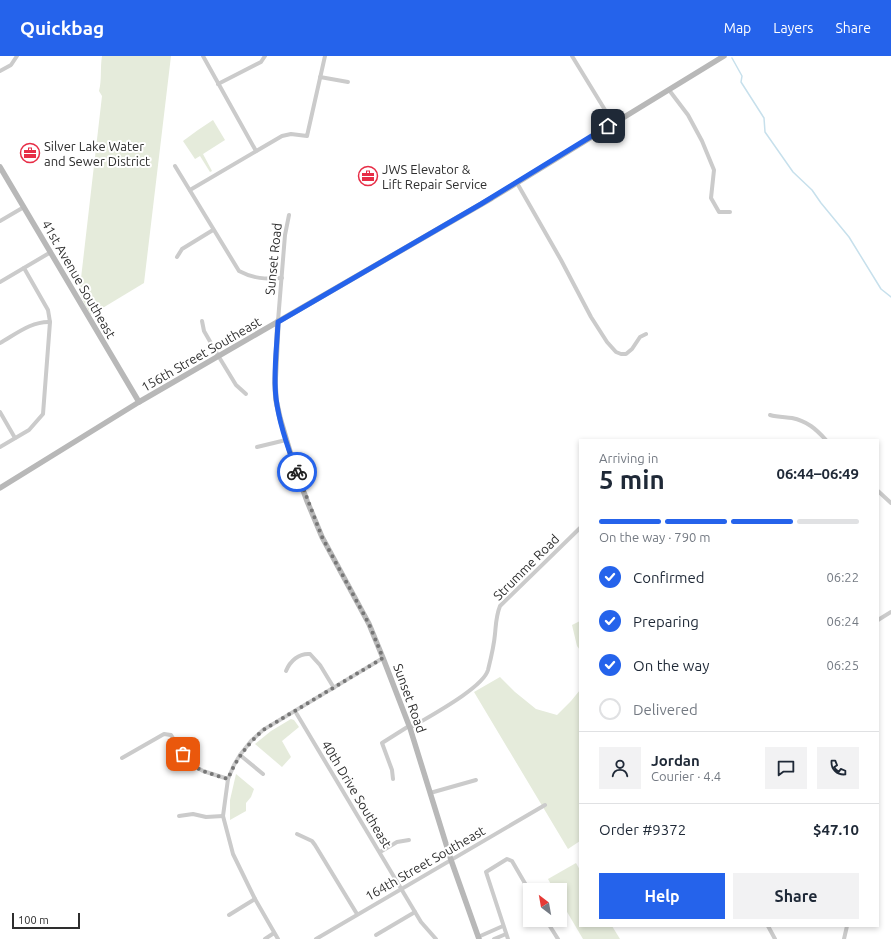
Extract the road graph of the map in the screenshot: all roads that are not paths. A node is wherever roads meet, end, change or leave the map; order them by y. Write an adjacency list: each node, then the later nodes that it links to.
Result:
1 (203, 56): 10 (street)
2 (265, 56): 10 (street)
3 (325, 56): 8 (street)
4 (572, 56): 12 (street)
5 (724, 56): 11 (street, 156th Street Southeast)
6 (17, 57): 7 (street)
7 (0, 71)
8 (320, 77): 9 (street); 13 (street)
9 (348, 82)
10 (218, 84): 13 (street)
11 (669, 90): 12 (street, 156th Street Southeast); 19 (street)
12 (613, 123): 16 (street, 156th Street Southeast)
13 (256, 151): 17 (street)
14 (175, 166): 17 (street)
15 (0, 167): 18 (street, 41st Avenue Southeast)
16 (517, 183): 30 (street, 156th Street Southeast); 31 (street)
17 (190, 190): 22 (street)
18 (24, 207): 21 (street); 23 (street, 41st Avenue Southeast)
19 (730, 212)
20 (289, 214): 26 (street, Sunset Road)
21 (0, 221)
22 (213, 230): 24 (street); 26 (street)
23 (51, 252): 25 (street); 35 (street, 41st Avenue Southeast)
24 (177, 256)
25 (24, 268): 27 (street); 29 (street)
26 (282, 278): 30 (street, Sunset Road)
27 (0, 282)
28 (202, 321): 33 (street)
29 (50, 322): 32 (street); 38 (street)
30 (278, 322): 33 (street, 156th Street Southeast); 40 (street, Sunset Road)
31 (646, 334)
32 (0, 343)
33 (219, 357): 34 (street); 35 (street, 156th Street Southeast)
34 (246, 394)
35 (139, 402): 43 (street, 156th Street Southeast)
36 (0, 412): 38 (street)
37 (770, 416): 39 (street)
38 (15, 438): 41 (street)
39 (825, 439)
40 (286, 440): 42 (street); 49 (street, Sunset Road)
41 (0, 447)
42 (257, 447)
43 (0, 488)
44 (879, 492): 45 (street)
45 (891, 503)
46 (579, 529): 53 (street, Strumme Road)
47 (891, 612): 48 (street)
48 (879, 619)
49 (383, 658): 51 (street); 53 (street, Sunset Road)
50 (286, 671): 51 (street)
51 (334, 688): 52 (street)
52 (295, 711): 54 (street); 66 (street, 40th Drive Southeast)
53 (410, 727): 58 (street, Strumme Road); 60 (street, Sunset Road)
54 (240, 755): 56 (street); 57 (street)
55 (122, 758): 57 (street)
56 (263, 774)
57 (228, 779): 63 (street)
58 (393, 780)
59 (476, 780): 60 (street)
60 (430, 793): 67 (street, Sunset Road)
61 (544, 805): 67 (street, 164th Street Southeast)
62 (179, 816): 63 (street)
63 (223, 816): 70 (street)
64 (297, 834): 72 (street)
65 (409, 840): 66 (street)
66 (380, 852): 69 (street, 40th Drive Southeast)
67 (451, 860): 69 (street, 164th Street Southeast); 81 (street, Sunset Road)
68 (525, 883): 74 (street)
69 (402, 889): 71 (street); 72 (street, 164th Street Southeast)
70 (255, 899): 73 (street); 78 (street)
71 (415, 912): 80 (street); 85 (street)
72 (358, 914): 84 (street, 164th Street Southeast)
73 (229, 915)
74 (503, 926): 79 (street); 81 (street)
75 (550, 927): 88 (street)
76 (769, 927): 89 (street)
77 (847, 927): 90 (street)
78 (274, 933): 82 (street); 83 (street)
79 (506, 934): 86 (street); 87 (street)
80 (376, 935)
81 (478, 938)
82 (265, 939)
83 (278, 939)
84 (316, 939)
85 (436, 939)
86 (494, 939)
87 (508, 939)
88 (558, 939)
89 (775, 939)
90 (844, 939)

